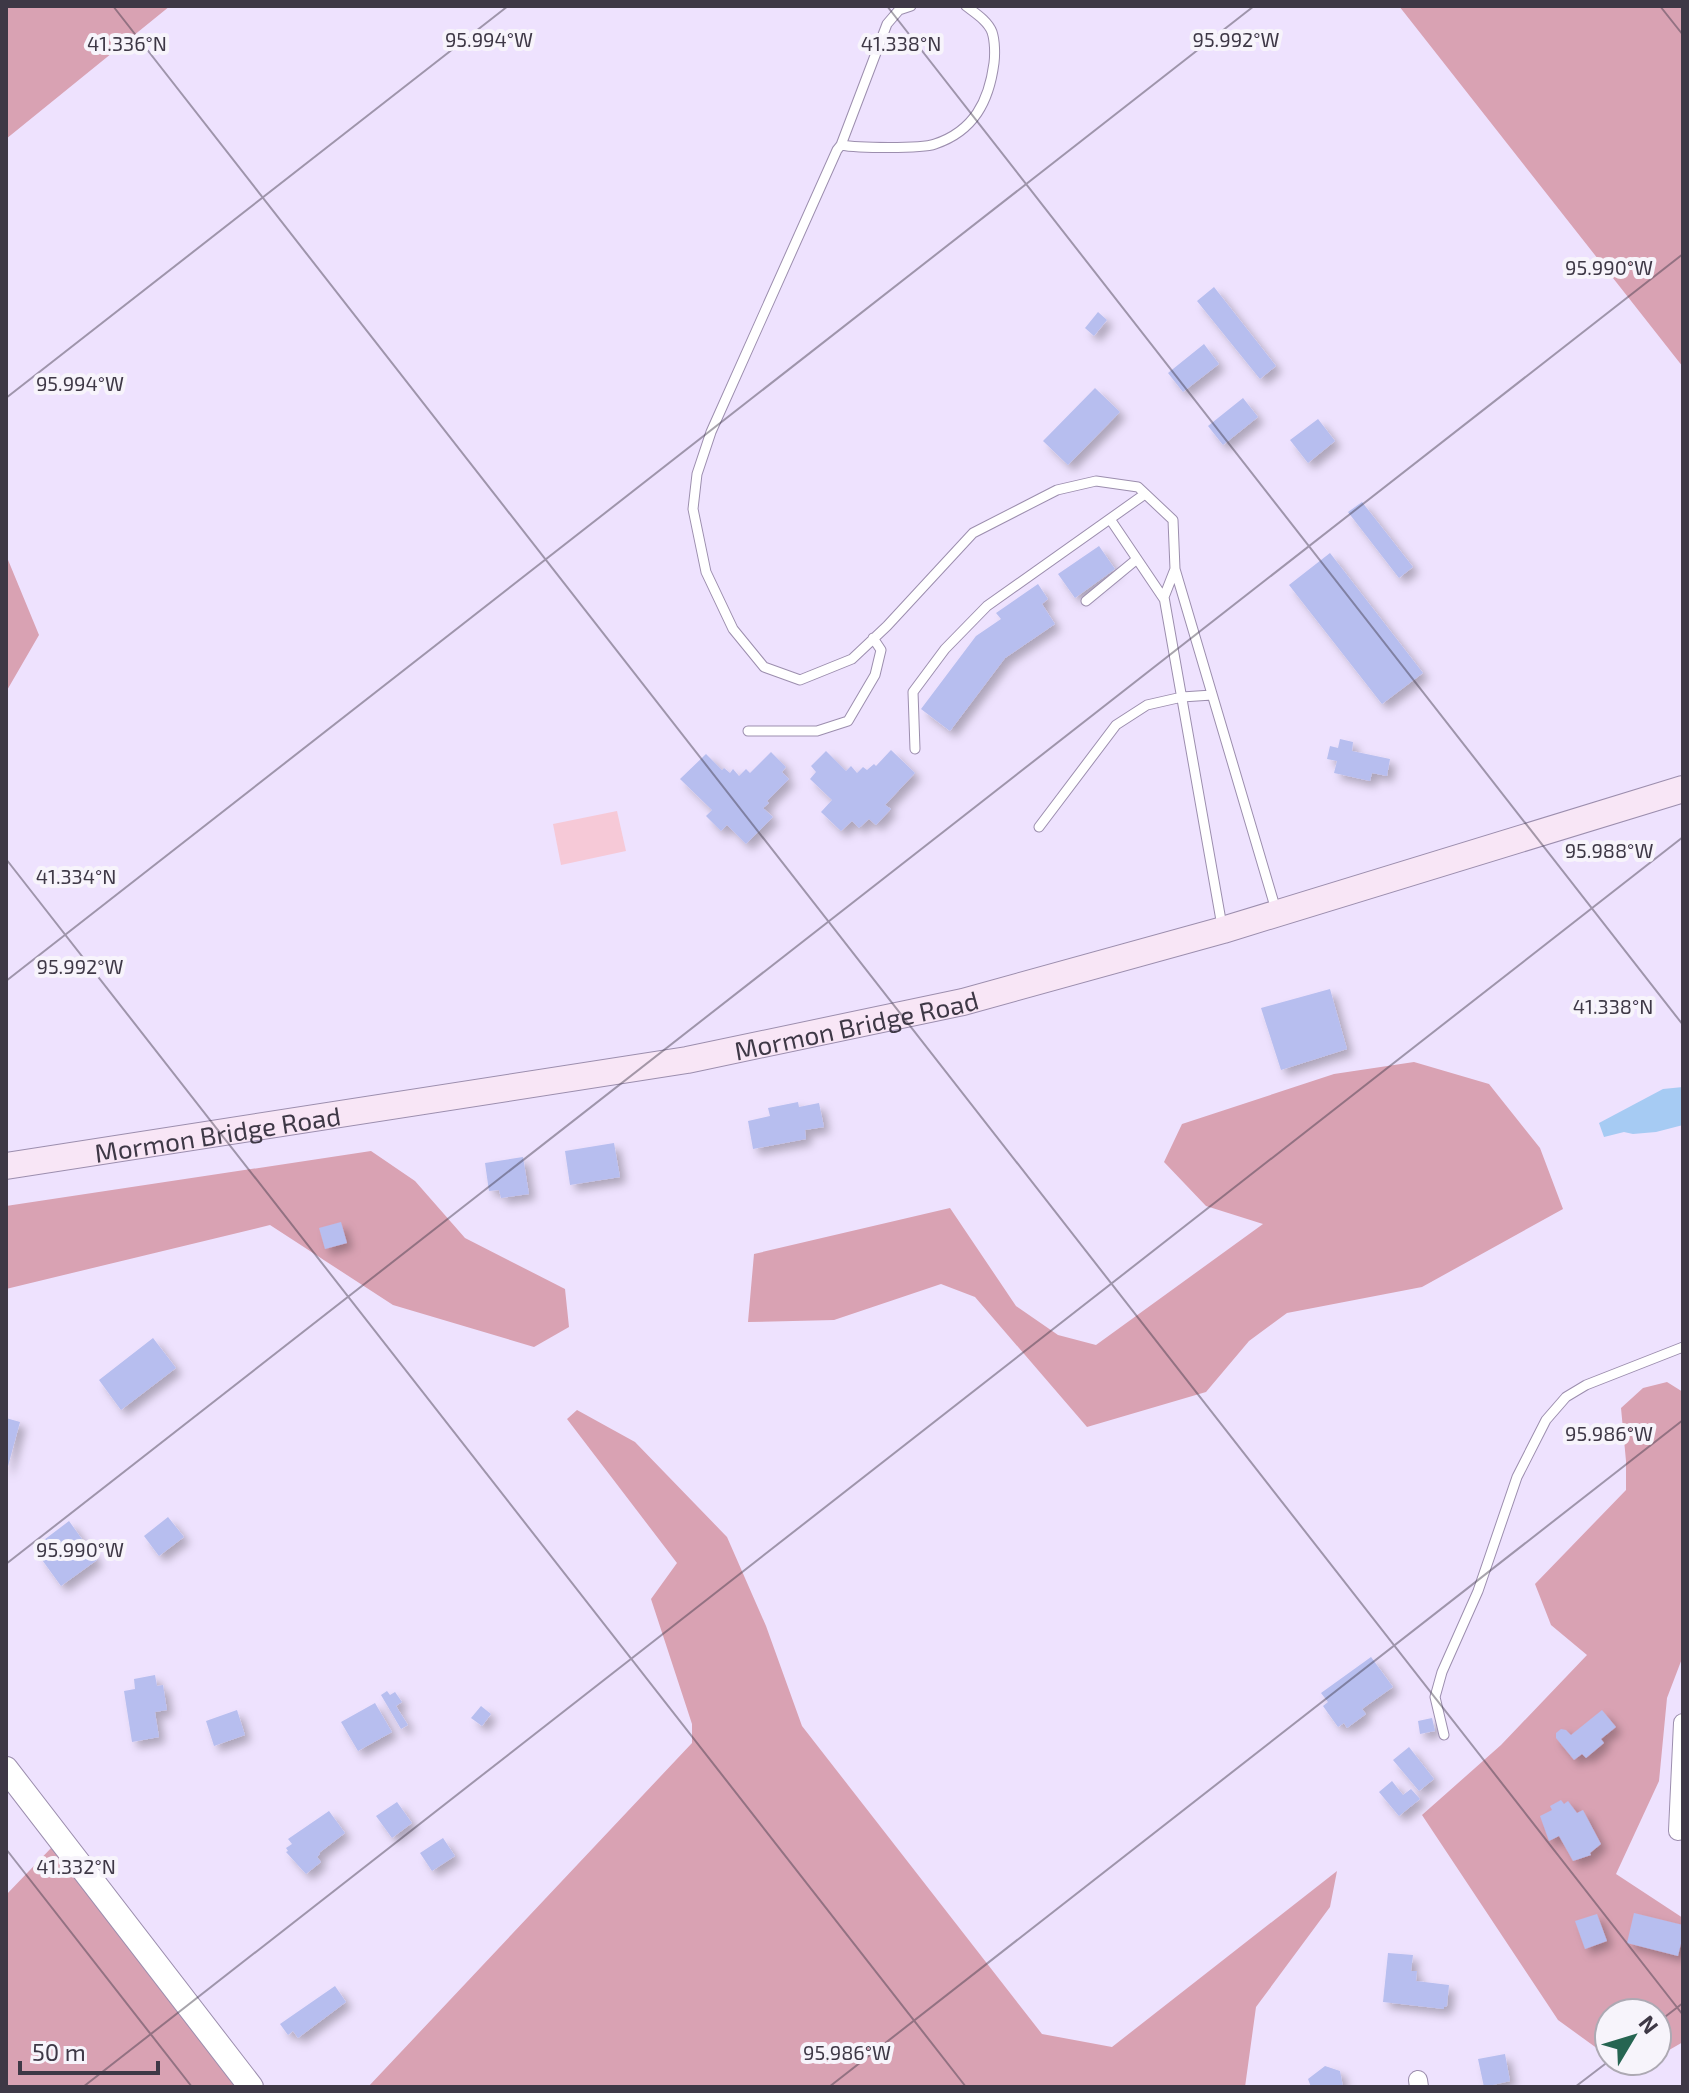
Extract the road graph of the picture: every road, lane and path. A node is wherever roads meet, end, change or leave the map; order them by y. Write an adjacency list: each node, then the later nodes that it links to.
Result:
1 (911, 6): 3 (lane)
2 (966, 6): 3 (lane)
3 (841, 145): 10 (lane)
4 (1145, 494): 5 (lane); 7 (lane); 10 (lane)
5 (1110, 519): 6 (lane); 14 (lane)
6 (1137, 559): 8 (lane); 9 (lane)
7 (1175, 569): 8 (lane); 11 (lane)
8 (1165, 600): 12 (lane)
9 (1086, 601)
10 (873, 638): 13 (lane)
11 (1212, 695): 12 (lane); 17 (lane)
12 (1182, 697): 16 (lane); 18 (lane)
13 (748, 731)
14 (915, 749)
15 (1683, 789): 17 (main road, Mormon Bridge Road)
16 (1039, 827)
17 (1276, 914): 18 (main road, Mormon Bridge Road)
18 (1223, 930): 19 (main road, Mormon Bridge Road)
19 (6, 1166)
20 (1683, 1347): 22 (lane)
21 (1683, 1723): 24 (street)
22 (1444, 1735)
23 (6, 1769): 25 (street)
24 (1678, 1831)
25 (251, 2087)

